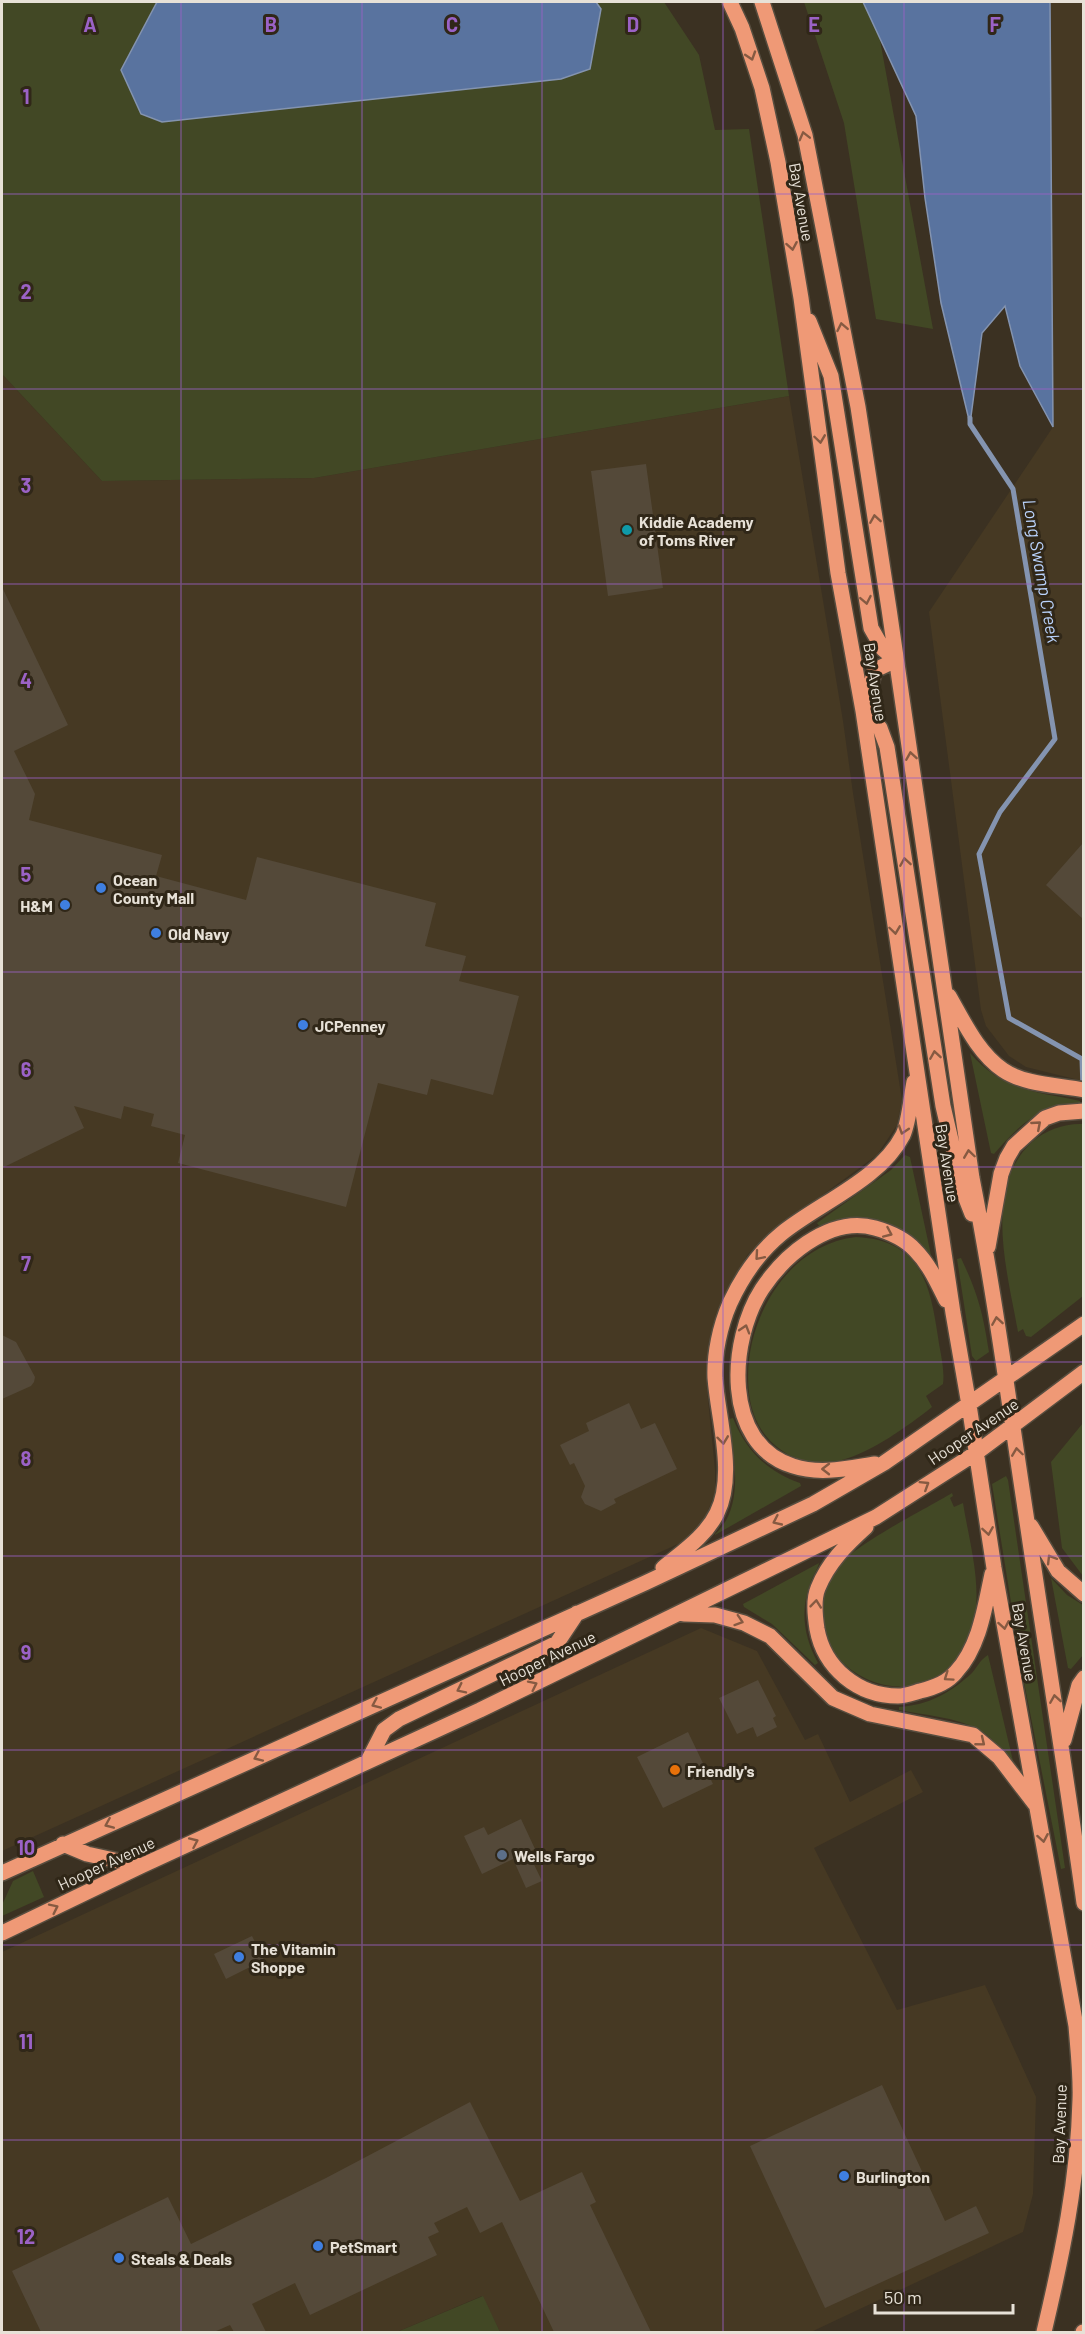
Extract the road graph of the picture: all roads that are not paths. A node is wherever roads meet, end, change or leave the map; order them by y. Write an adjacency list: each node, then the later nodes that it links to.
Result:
1 (730, 2): 3 (main road, Bay Avenue, one-way to 3)
2 (762, 2): 4 (main road, Bay Avenue, one-way to 2)
3 (801, 298): 5 (main road, one-way to 5); 6 (main road, Bay Avenue, one-way to 6)
4 (890, 609): 5 (main road); 7 (main road, Bay Avenue)
5 (871, 628): 6 (main road); 7 (main road)
6 (851, 641): 8 (main road, Bay Avenue)
7 (896, 660): 8 (main road); 9 (main road, Bay Avenue, one-way to 7)
8 (863, 711): 10 (main road, Bay Avenue, one-way to 10); 13 (main road, one-way to 8)
9 (946, 991): 11 (main road); 13 (main road, Bay Avenue, one-way to 9)
10 (916, 1073): 14 (main road, Bay Avenue); 27 (main road, one-way to 27)
11 (1076, 1089)
12 (1077, 1112): 13 (main road, one-way to 12)
13 (987, 1253): 17 (main road, Bay Avenue, one-way to 13)
14 (952, 1313): 20 (main road, Bay Avenue); 23 (main road, one-way to 14)
15 (1083, 1324): 17 (main road, Hooper Avenue)
16 (1083, 1372): 19 (main road, Hooper Avenue)
17 (1007, 1378): 20 (main road, Hooper Avenue); 21 (main road, Bay Avenue)
18 (1083, 1384): 19 (main road)
19 (1057, 1394): 21 (main road, Hooper Avenue)
20 (969, 1405): 22 (main road, Bay Avenue); 23 (main road, Hooper Avenue)
21 (1013, 1427): 22 (main road, Hooper Avenue); 25 (main road, Bay Avenue, one-way to 21)
22 (976, 1453): 24 (main road, Hooper Avenue, one-way to 22); 26 (main road, Bay Avenue, one-way to 26)
23 (884, 1462): 27 (main road, Hooper Avenue, one-way to 27)
24 (876, 1516): 26 (main road, one-way to 24); 30 (main road, Hooper Avenue)
25 (1026, 1518): 28 (main road, one-way to 25); 32 (main road, Bay Avenue, one-way to 25)
26 (994, 1568): 34 (main road, Bay Avenue, one-way to 34)
27 (645, 1583): 29 (main road, Hooper Avenue)
28 (1083, 1594)
29 (577, 1613): 33 (main road, one-way to 33); 35 (main road, Hooper Avenue, one-way to 35)
30 (681, 1613): 33 (main road, Hooper Avenue, one-way to 30); 34 (main road, one-way to 34)
31 (1083, 1678): 32 (main road)
32 (1062, 1746): 38 (main road, Bay Avenue)
33 (368, 1761): 36 (main road, Hooper Avenue, one-way to 33)
34 (1038, 1808): 40 (main road, Bay Avenue, one-way to 40)
35 (63, 1844): 36 (main road); 37 (main road, Hooper Avenue)
36 (141, 1866): 39 (main road, Hooper Avenue, one-way to 36)
37 (2, 1873)
38 (1083, 1903)
39 (2, 1933)
40 (1044, 2332)

